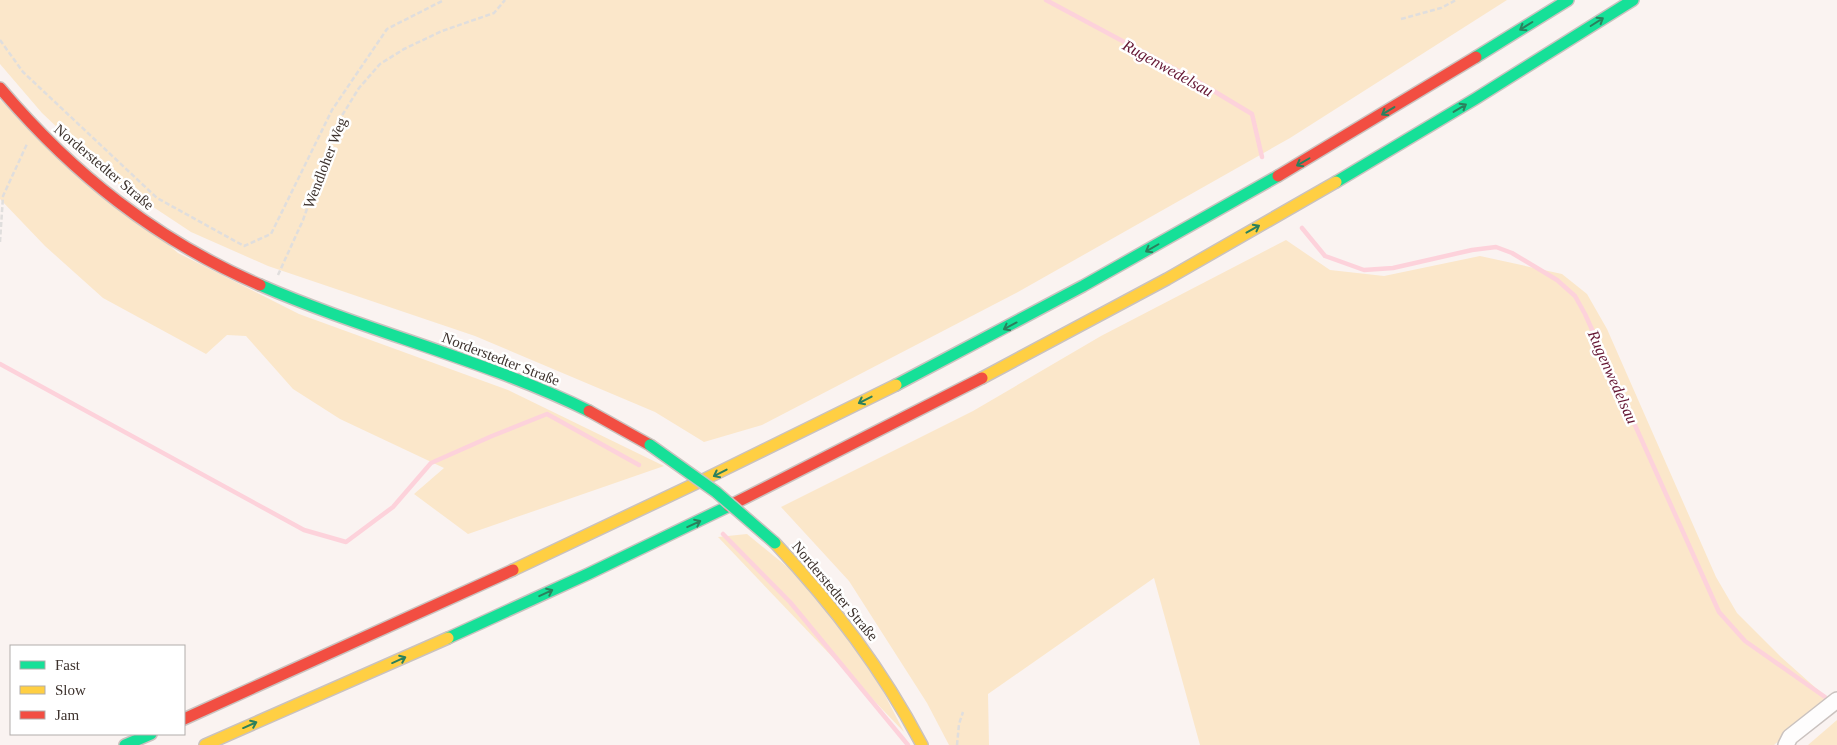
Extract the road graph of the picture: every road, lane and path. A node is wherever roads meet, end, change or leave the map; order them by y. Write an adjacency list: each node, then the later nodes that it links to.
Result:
1 (444, 0): 7 (path)
2 (506, 0): 11 (path, Wendloher Weg)
3 (1456, 0): 6 (path)
4 (1568, 0): 14 (main road, one-way to 14)
5 (1633, 0): 17 (main road, one-way to 5)
6 (1401, 19)
7 (0, 40)
8 (0, 88): 9 (main road, Norderstedter Straße)
9 (35, 129): 10 (path); 11 (main road, Norderstedter Straße)
10 (0, 242)
11 (274, 284): 18 (main road, Norderstedter Straße, bridge)
12 (1837, 700): 20 (street)
13 (963, 712): 19 (path)
14 (185, 719)
15 (149, 735): 16 (main road)
16 (125, 745)
17 (205, 745)
18 (922, 745)
19 (957, 745)
20 (1786, 745)

